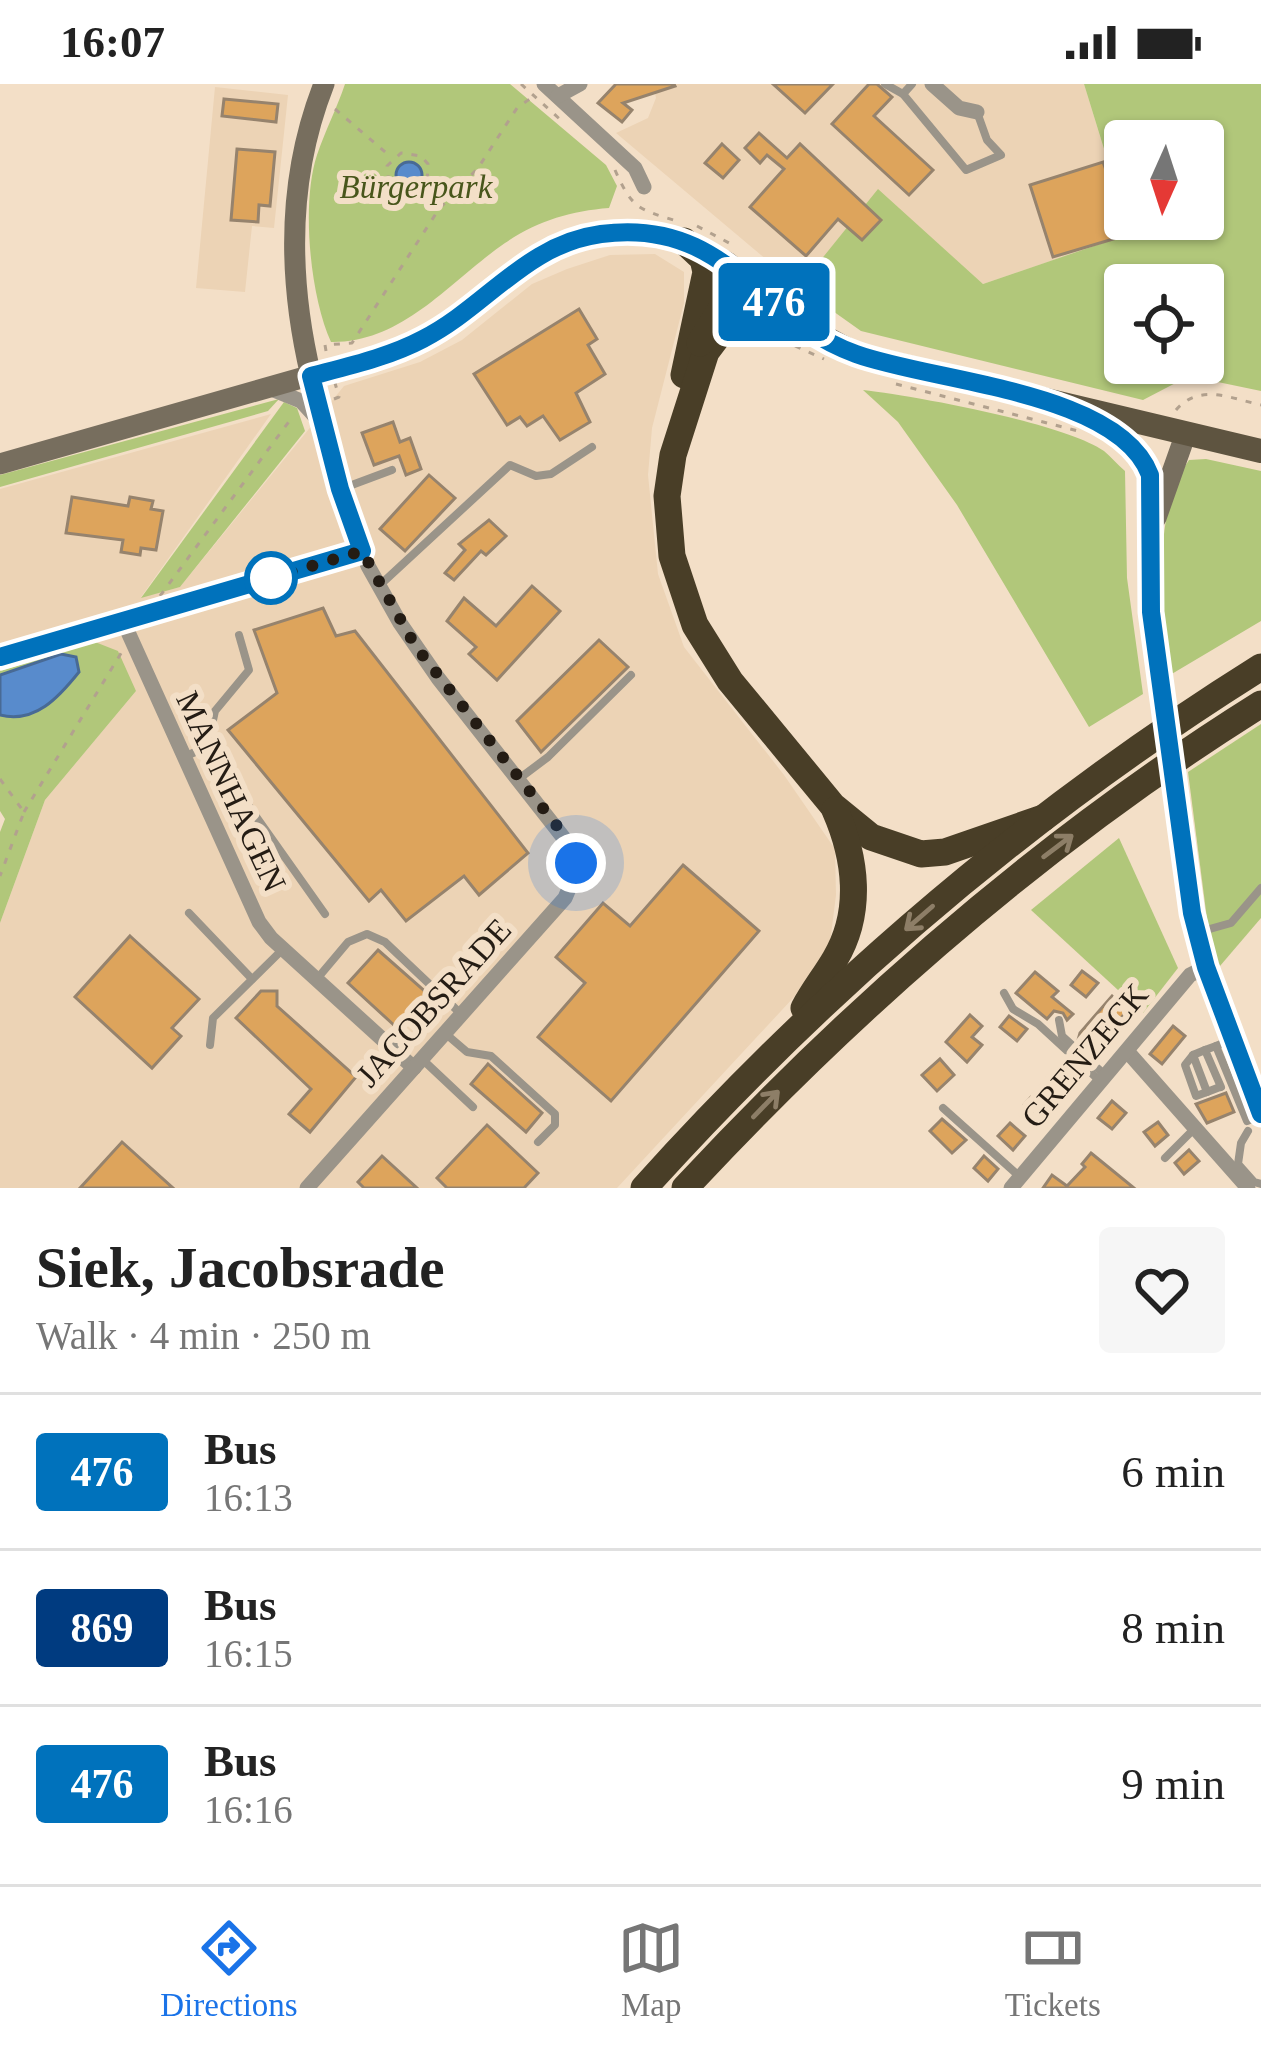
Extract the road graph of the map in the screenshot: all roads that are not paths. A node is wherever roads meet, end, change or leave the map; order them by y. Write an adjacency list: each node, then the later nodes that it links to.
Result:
1 (580, 84): 8 (street)
2 (885, 84): 7 (lane)
3 (912, 84): 7 (lane)
4 (932, 84): 9 (street)
5 (322, 90): 15 (street)
6 (539, 90): 8 (street)
7 (903, 94): 9 (lane)
8 (559, 96): 10 (street)
9 (977, 112)
10 (644, 187)
11 (695, 235): 12 (street); 13 (highway); 15 (street)
12 (734, 269): 13 (highway); 14 (main road); 19 (highway)
13 (704, 287): 23 (highway)
14 (790, 331): 18 (main road); 19 (highway)
15 (311, 376): 16 (street); 17 (street, JACOBSRADE)
16 (269, 388): 17 (street); 24 (street)
17 (312, 405): 27 (street, JACOBSRADE)
18 (1073, 408): 20 (main road); 26 (street)
19 (684, 424): 23 (highway)
20 (1178, 431): 22 (main road); 26 (street); 28 (street)
21 (592, 447): 30 (lane)
22 (1261, 452)
23 (673, 455): 40 (highway)
24 (0, 464)
25 (392, 470): 27 (lane)
26 (1150, 475): 28 (street)
27 (340, 489): 29 (street, JACOBSRADE)
28 (1153, 524): 45 (street, bridge)
29 (362, 551): 30 (street, JACOBSRADE); 31 (street)
30 (379, 586): 39 (street, JACOBSRADE)
31 (125, 630): 33 (street); 38 (street, MANNHAGEN)
32 (239, 635): 37 (lane)
33 (0, 657)
34 (1261, 667): 41 (highway)
35 (631, 675): 39 (lane)
36 (1261, 704): 74 (highway, one-way to 36)
37 (207, 748): 38 (lane); 44 (lane)
38 (183, 758): 46 (street, MANNHAGEN)
39 (519, 779): 51 (street, JACOBSRADE)
40 (833, 806): 41 (highway); 53 (highway)
41 (1043, 818): 53 (highway, one-way to 53)
42 (1261, 888): 45 (lane)
43 (189, 913): 48 (lane)
44 (326, 914)
45 (1197, 932): 47 (street)
46 (284, 949): 48 (lane); 49 (street, MANNHAGEN)
47 (1206, 967): 55 (street); 57 (street, GRENZECK)
48 (252, 980): 56 (lane)
49 (316, 980): 51 (lane); 59 (street, MANNHAGEN)
50 (1004, 993): 60 (lane)
51 (460, 1014): 54 (street, JACOBSRADE)
52 (1059, 1020): 60 (lane)
53 (794, 1030): 73 (highway)
54 (445, 1033): 59 (street, JACOBSRADE); 67 (lane)
55 (1224, 1043): 58 (lane); 61 (lane); 65 (street)
56 (210, 1045)
57 (1127, 1051): 60 (street, GRENZECK); 66 (street)
58 (1205, 1051): 62 (lane); 62 (lane)
59 (418, 1064): 63 (lane); 72 (street, JACOBSRADE)
60 (1103, 1079): 70 (street, GRENZECK)
61 (1231, 1083): 62 (lane); 65 (lane)
62 (1220, 1087)
63 (472, 1107)
64 (944, 1108): 70 (lane)
65 (1254, 1120): 68 (lane); 71 (lane)
66 (1195, 1128): 69 (lane); 75 (street)
67 (538, 1142)
68 (1255, 1146)
69 (1165, 1158)
70 (1016, 1182)
71 (1261, 1184)
72 (307, 1188)
73 (644, 1188)
74 (685, 1188)
75 (1248, 1188)

